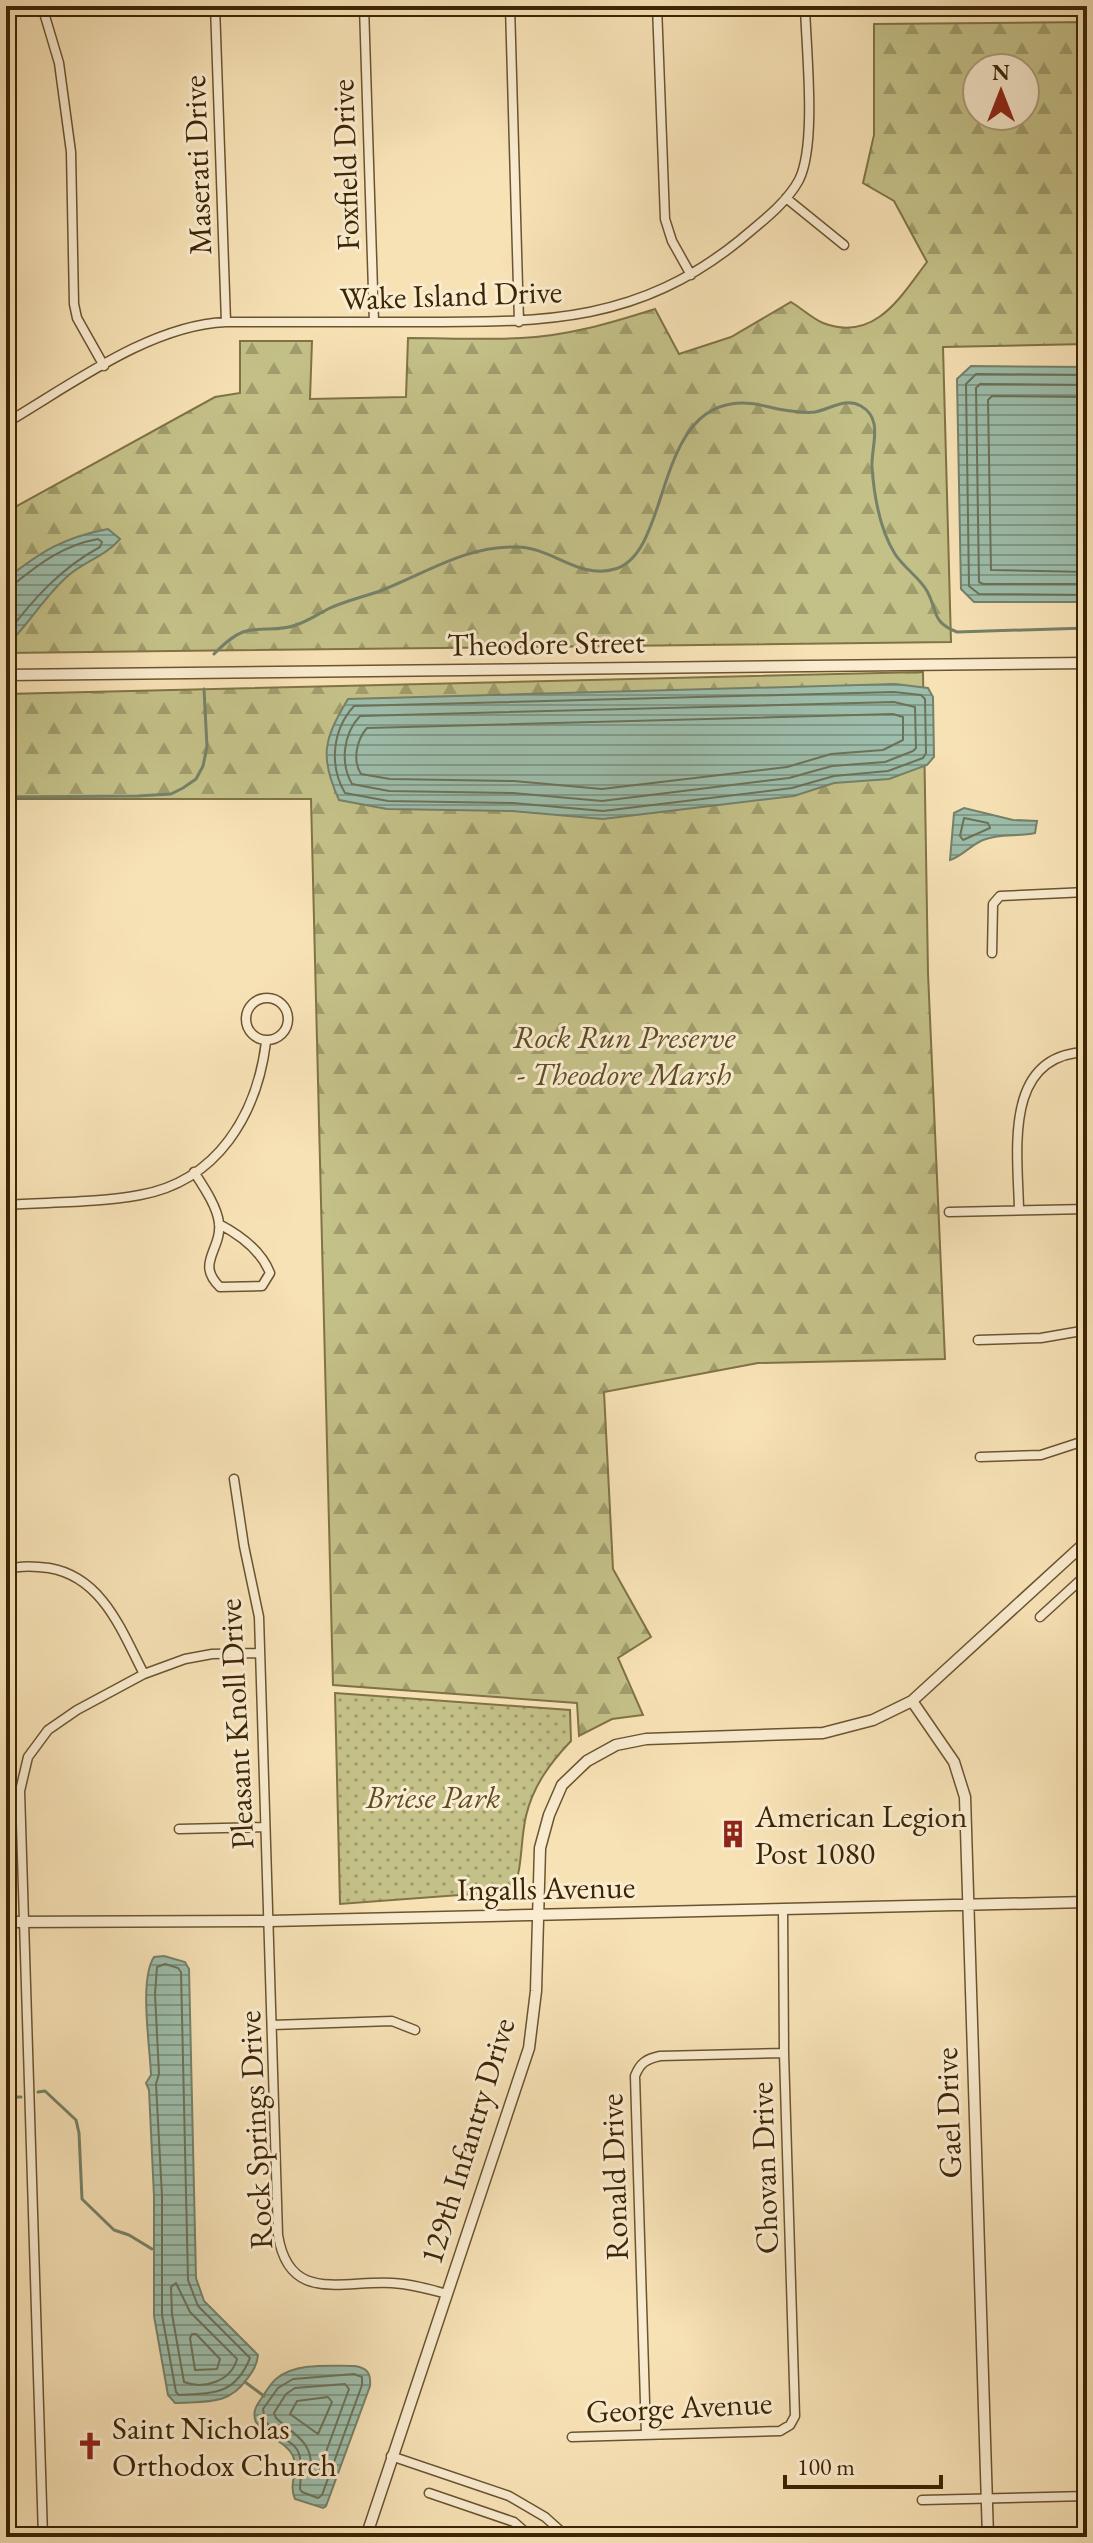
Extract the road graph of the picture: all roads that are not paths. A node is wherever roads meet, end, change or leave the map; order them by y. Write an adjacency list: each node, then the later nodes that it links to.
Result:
1 (42, 6): 13 (street)
2 (215, 6): 10 (street, Maserati Drive)
3 (364, 6): 11 (street, Foxfield Drive)
4 (510, 6): 12 (street)
5 (657, 6): 9 (street)
6 (805, 6): 7 (street, Wake Island Drive)
7 (786, 198): 8 (street); 9 (street, Wake Island Drive)
8 (844, 245)
9 (691, 275): 12 (street, Wake Island Drive)
10 (226, 322): 11 (street, Wake Island Drive); 13 (street, Wake Island Drive)
11 (374, 322): 12 (street, Wake Island Drive)
12 (519, 322)
13 (104, 366): 14 (street, Wake Island Drive)
14 (6, 423)
15 (1087, 663): 16 (street, Theodore Street)
16 (6, 675)
17 (1087, 892): 18 (street)
18 (992, 953)
19 (266, 1042): 19 (street); 21 (street)
20 (1087, 1052): 24 (street)
21 (194, 1172): 22 (street); 26 (street)
22 (6, 1205)
23 (1087, 1209): 24 (street)
24 (1019, 1210): 25 (street)
25 (949, 1212)
26 (219, 1224): 26 (street)
27 (1087, 1330): 28 (street)
28 (978, 1340)
29 (1087, 1440): 30 (street)
30 (980, 1457)
31 (234, 1479): 36 (street, Pleasant Knoll Drive)
32 (1087, 1541): 38 (street, 129th Infantry Drive)
33 (6, 1570): 37 (street)
34 (1087, 1574): 35 (street)
35 (1040, 1617)
36 (260, 1653): 37 (street); 39 (street, Pleasant Knoll Drive)
37 (144, 1674): 47 (street)
38 (912, 1701): 42 (street, Gael Drive); 44 (street, 129th Infantry Drive)
39 (265, 1827): 40 (street); 45 (street, Pleasant Knoll Drive)
40 (179, 1829)
41 (1087, 1902): 42 (street, Ingalls Avenue)
42 (968, 1905): 43 (street, Ingalls Avenue); 58 (street, Gael Drive)
43 (783, 1909): 44 (street, Ingalls Avenue); 50 (street, Chovan Drive)
44 (537, 1914): 45 (street, Ingalls Avenue); 51 (street, 129th Infantry Drive)
45 (270, 1921): 47 (street, Ingalls Avenue); 48 (street, Rock Springs Drive)
46 (6, 1922): 47 (street, Ingalls Avenue)
47 (24, 1922): 61 (street)
48 (272, 2025): 49 (street); 51 (street, Rock Springs Drive)
49 (415, 2030)
50 (784, 2053): 52 (street, Chovan Drive); 53 (street, Ronald Drive)
51 (447, 2294): 55 (street, 129th Infantry Drive)
52 (790, 2425): 53 (street, George Avenue)
53 (646, 2435): 54 (street, George Avenue)
54 (572, 2437)
55 (391, 2456): 60 (street); 62 (street, 129th Infantry Drive)
56 (429, 2493): 63 (street)
57 (1087, 2496): 58 (street)
58 (987, 2499): 59 (street); 64 (street, Gael Drive)
59 (922, 2500)
60 (562, 2536)
61 (43, 2537)
62 (366, 2537)
63 (531, 2537)
64 (988, 2537)

